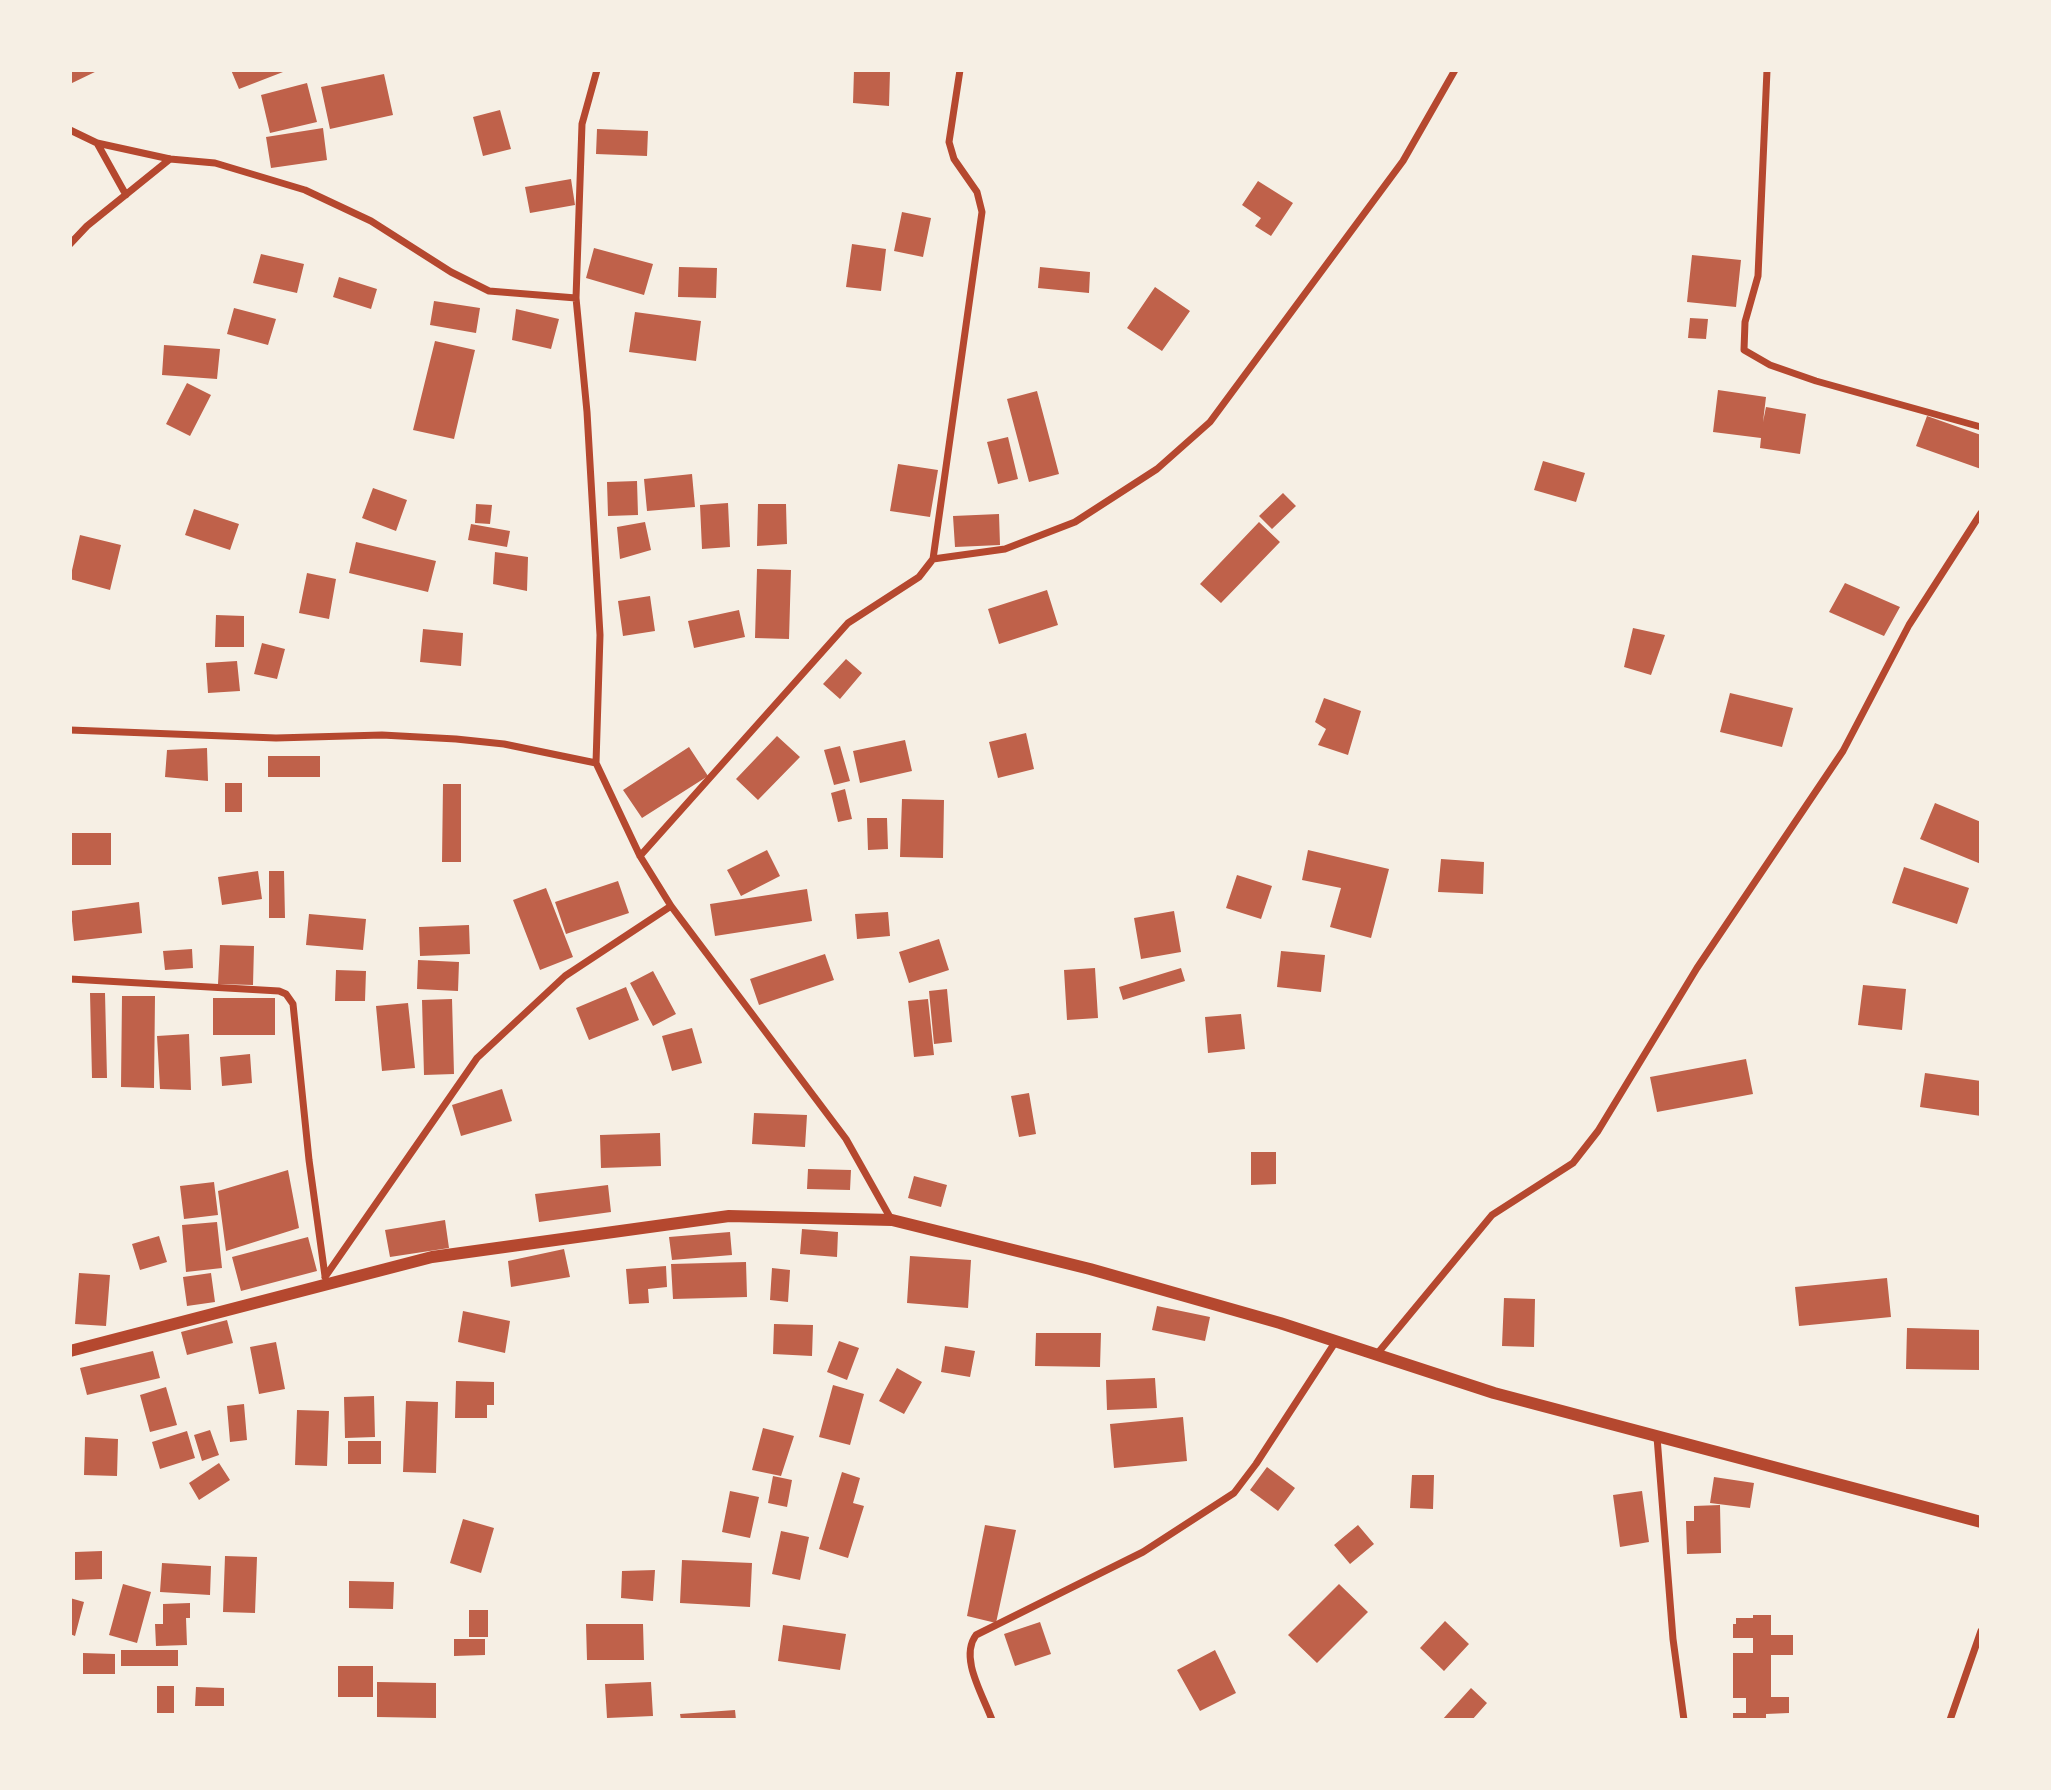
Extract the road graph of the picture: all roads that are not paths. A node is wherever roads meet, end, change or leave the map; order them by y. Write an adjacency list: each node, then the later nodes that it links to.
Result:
1 (597, 70): 10 (street)
2 (960, 70): 13 (street)
3 (1455, 70): 13 (street)
4 (1767, 70): 11 (street)
5 (70, 130): 6 (street)
6 (97, 143): 7 (street); 8 (street)
7 (170, 159): 8 (street); 10 (street)
8 (126, 195): 9 (street)
9 (70, 244)
10 (576, 299): 15 (street)
11 (1981, 427)
12 (1981, 513): 23 (street)
13 (933, 559): 16 (street)
14 (70, 730): 15 (street)
15 (596, 763): 16 (street)
16 (640, 856): 17 (street)
17 (671, 906): 19 (street); 20 (street)
18 (70, 979): 20 (street)
19 (892, 1220): 20 (street); 21 (street)
20 (326, 1281): 22 (street)
21 (1336, 1341): 23 (street); 27 (street)
22 (70, 1351)
23 (1377, 1354): 24 (street)
24 (1657, 1437): 25 (street); 28 (street)
25 (1981, 1522)
26 (1981, 1631): 29 (street)
27 (992, 1720)
28 (1684, 1720)
29 (1950, 1720)

